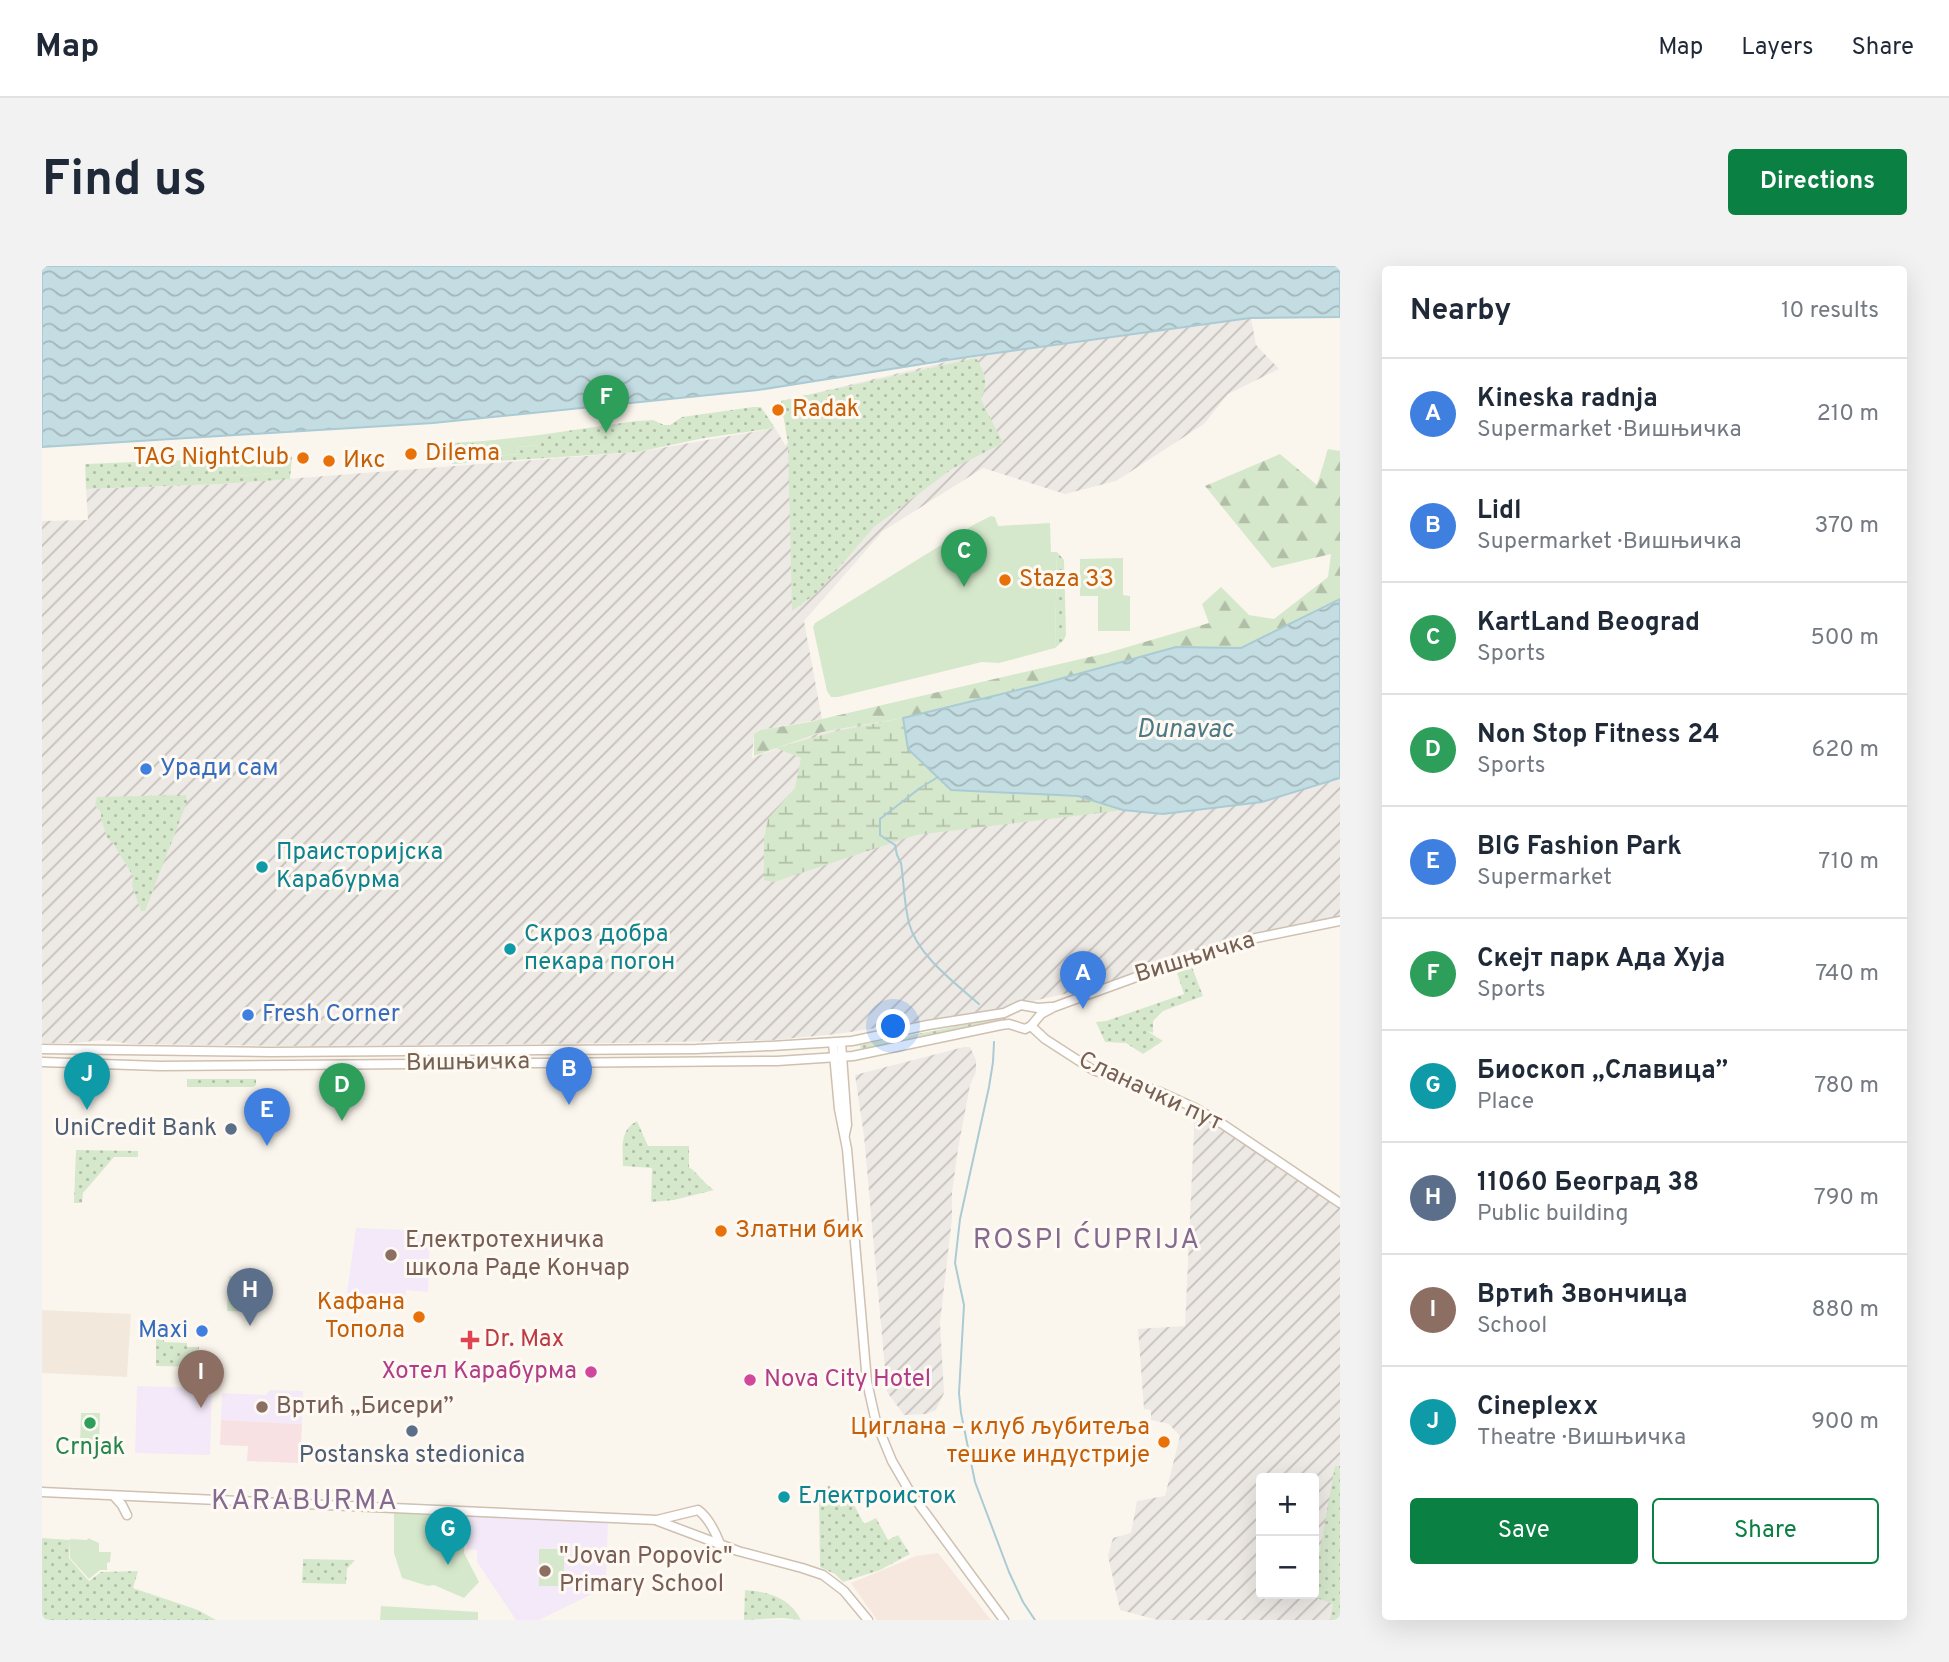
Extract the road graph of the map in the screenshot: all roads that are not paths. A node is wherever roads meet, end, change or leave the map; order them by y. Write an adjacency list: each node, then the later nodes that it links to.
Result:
1 (1340, 921): 3 (main road, Вишњичка)
2 (1028, 1006): 3 (main road, Вишњичка); 4 (main road, Вишњичка); 5 (main road)
3 (1054, 1007): 5 (main road, Вишњичка)
4 (1015, 1008): 6 (main road); 7 (main road, Вишњичка)
5 (1033, 1023): 6 (main road, Вишњичка); 11 (main road, Сланачки пут)
6 (1015, 1026): 9 (main road, Вишњичка)
7 (837, 1043): 8 (main road, Вишњичка); 9 (main road)
8 (42, 1049)
9 (839, 1058): 10 (main road, Вишњичка); 23 (main road)
10 (42, 1062)
11 (1340, 1203)
12 (42, 1492): 13 (main road)
13 (114, 1496): 15 (main road); 16 (main road)
14 (682, 1514): 16 (main road); 17 (main road); 18 (main road)
15 (127, 1515)
16 (657, 1520): 18 (main road)
17 (710, 1523): 19 (main road); 20 (main road)
18 (682, 1530): 20 (main road)
19 (718, 1530): 20 (main road); 21 (main road)
20 (696, 1536): 21 (main road)
21 (720, 1544): 22 (main road)
22 (868, 1620)
23 (1004, 1620)

